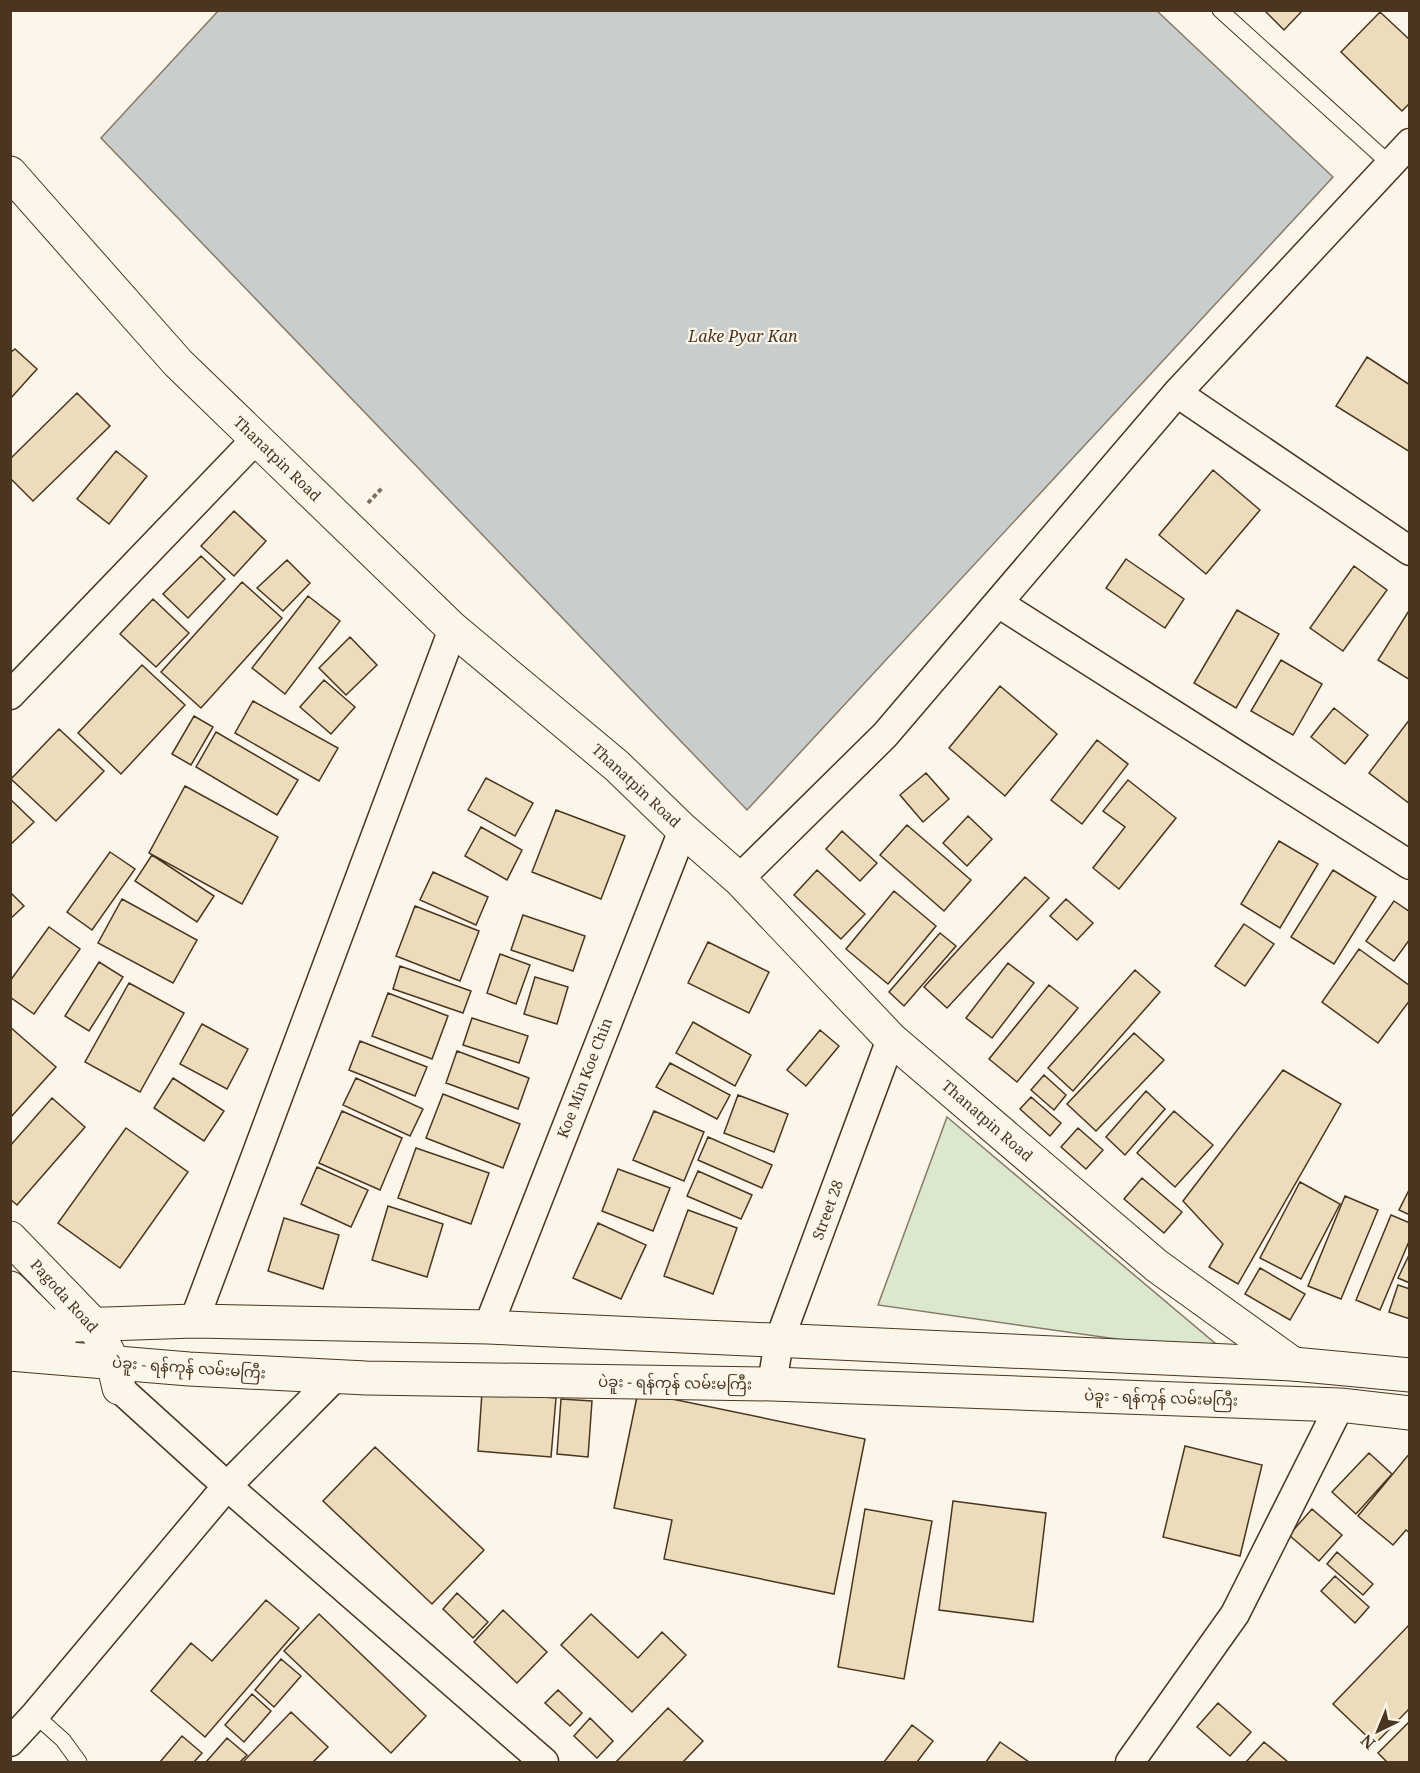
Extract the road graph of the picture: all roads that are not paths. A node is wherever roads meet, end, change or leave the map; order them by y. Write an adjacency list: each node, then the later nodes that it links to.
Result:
1 (1220, 10): 3 (lane)
2 (1410, 143): 3 (street)
3 (1390, 164): 5 (street)
4 (10, 173): 6 (main road, Thanatpin Road)
5 (1177, 393): 7 (street); 8 (street)
6 (256, 439): 9 (main road, Thanatpin Road); 10 (street)
7 (1410, 551)
8 (998, 603): 12 (street); 13 (street)
9 (453, 628): 11 (main road, Thanatpin Road); 17 (street)
10 (10, 695)
11 (683, 830): 13 (main road, Thanatpin Road); 21 (street, Koe Min Koe Chin)
12 (1410, 865)
13 (738, 879): 14 (main road, Thanatpin Road)
14 (891, 1038): 22 (street, Street 28); 25 (main road, Thanatpin Road)
15 (10, 1239): 19 (main road, Pagoda Road)
16 (10, 1288): 20 (main road)
17 (194, 1321): 19 (main road); 21 (main road)
18 (10, 1322): 20 (main road)
19 (94, 1325): 20 (main road); 26 (main road, Pagoda Road)
20 (48, 1326): 24 (main road)
21 (488, 1327): 22 (main road)
22 (779, 1341): 25 (main road); 29 (street, Street 28)
23 (10, 1354): 24 (main road, ပဲခူး - ရန်ကုန် လမ်းမကြီး)
24 (71, 1360): 26 (main road, ပဲခူး - ရန်ကုန် လမ်းမကြီး)
25 (1293, 1364): 27 (main road)
26 (116, 1375): 28 (main road, ပဲခူး - ရန်ကုန် လမ်းမကြီး); 32 (street)
27 (1410, 1375)
28 (335, 1377): 29 (main road, ပဲခူး - ရန်ကုန် လမ်းမကြီး); 32 (street)
29 (772, 1384): 30 (main road, ပဲခူး - ရန်ကုန် လမ်းမကြီး)
30 (1340, 1405): 31 (main road, ပဲခူး - ရန်ကုန် လမ်းမကြီး); 37 (street)
31 (1410, 1413)
32 (227, 1486): 33 (street); 36 (street)
33 (35, 1715): 34 (street); 35 (lane)
34 (10, 1742)
35 (80, 1762)
36 (544, 1762)
37 (1130, 1762)

